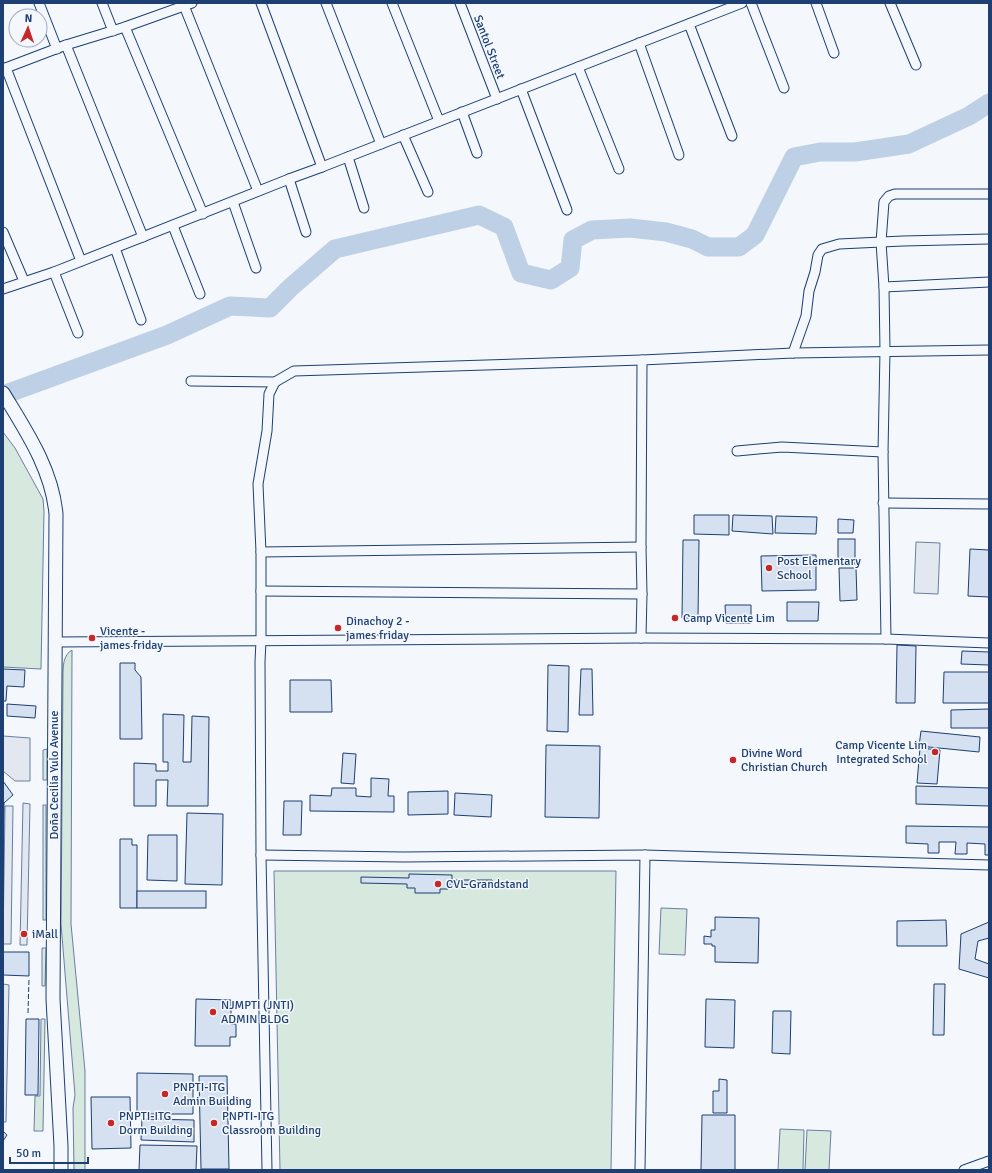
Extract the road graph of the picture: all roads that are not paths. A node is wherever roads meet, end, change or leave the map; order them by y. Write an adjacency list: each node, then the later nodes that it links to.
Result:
1 (39, 3): 16 (street)
2 (102, 3): 14 (street)
3 (261, 3): 32 (street)
4 (326, 3): 28 (street)
5 (392, 3): 25 (street)
6 (460, 3): 23 (street, Santol Street)
7 (751, 3): 21 (street)
8 (816, 3): 17 (street)
9 (890, 3): 18 (street)
10 (187, 4): 13 (street); 35 (street)
11 (736, 4): 12 (street)
12 (689, 24): 15 (street); 27 (street)
13 (125, 27): 14 (street); 41 (street)
14 (113, 31): 16 (street)
15 (639, 43): 19 (street); 30 (street)
16 (61, 47): 20 (street); 45 (street)
17 (834, 53)
18 (916, 65)
19 (578, 67): 22 (street); 33 (street)
20 (4, 69): 49 (street)
21 (784, 88)
22 (521, 89): 23 (street); 40 (street)
23 (497, 99): 24 (street)
24 (462, 112): 25 (street); 29 (street)
25 (440, 121): 26 (street)
26 (403, 135): 28 (street); 36 (street)
27 (732, 136)
28 (381, 144): 31 (street)
29 (477, 153)
30 (679, 155)
31 (348, 157): 32 (street); 39 (street)
32 (322, 167): 34 (street)
33 (619, 168)
34 (289, 179): 35 (street); 44 (street)
35 (258, 191): 38 (street)
36 (428, 192)
37 (989, 194): 47 (street)
38 (233, 202): 41 (street); 50 (street)
39 (364, 208)
40 (567, 210)
41 (203, 214): 42 (street)
42 (173, 226): 45 (street); 56 (street)
43 (3, 232): 52 (street)
44 (306, 232)
45 (143, 237): 48 (street)
46 (989, 239): 47 (street)
47 (881, 242): 54 (street); 61 (street)
48 (115, 248): 49 (street); 57 (street)
49 (81, 261): 51 (street)
50 (256, 268)
51 (54, 272): 52 (street); 58 (street)
52 (24, 281): 55 (street)
53 (989, 282): 54 (street)
54 (884, 287): 60 (street)
55 (3, 289)
56 (200, 294)
57 (141, 320)
58 (78, 333)
59 (989, 350): 60 (street)
60 (885, 351): 61 (street); 67 (street)
61 (793, 353): 62 (street)
62 (642, 360): 64 (street); 70 (street)
63 (191, 381): 64 (street)
64 (275, 382): 71 (street)
65 (3, 393): 77 (main road, Doña Cecilia Yulo Avenue)
66 (737, 451): 67 (street)
67 (883, 452): 68 (street)
68 (883, 503): 69 (street); 75 (street)
69 (989, 504)
70 (641, 547): 71 (street); 73 (street)
71 (260, 552): 72 (street)
72 (261, 591): 73 (street); 76 (street)
73 (642, 594): 74 (street)
74 (641, 638): 75 (street); 76 (street)
75 (886, 639): 78 (street)
76 (261, 640): 77 (street); 79 (street)
77 (55, 642): 83 (main road, Doña Cecilia Yulo Avenue)
78 (989, 643)
79 (261, 855): 80 (street); 84 (street)
80 (645, 855): 81 (street); 85 (street)
81 (989, 865)
82 (989, 1161): 86 (street)
83 (61, 1170)
84 (268, 1170)
85 (640, 1170)
86 (964, 1170)

